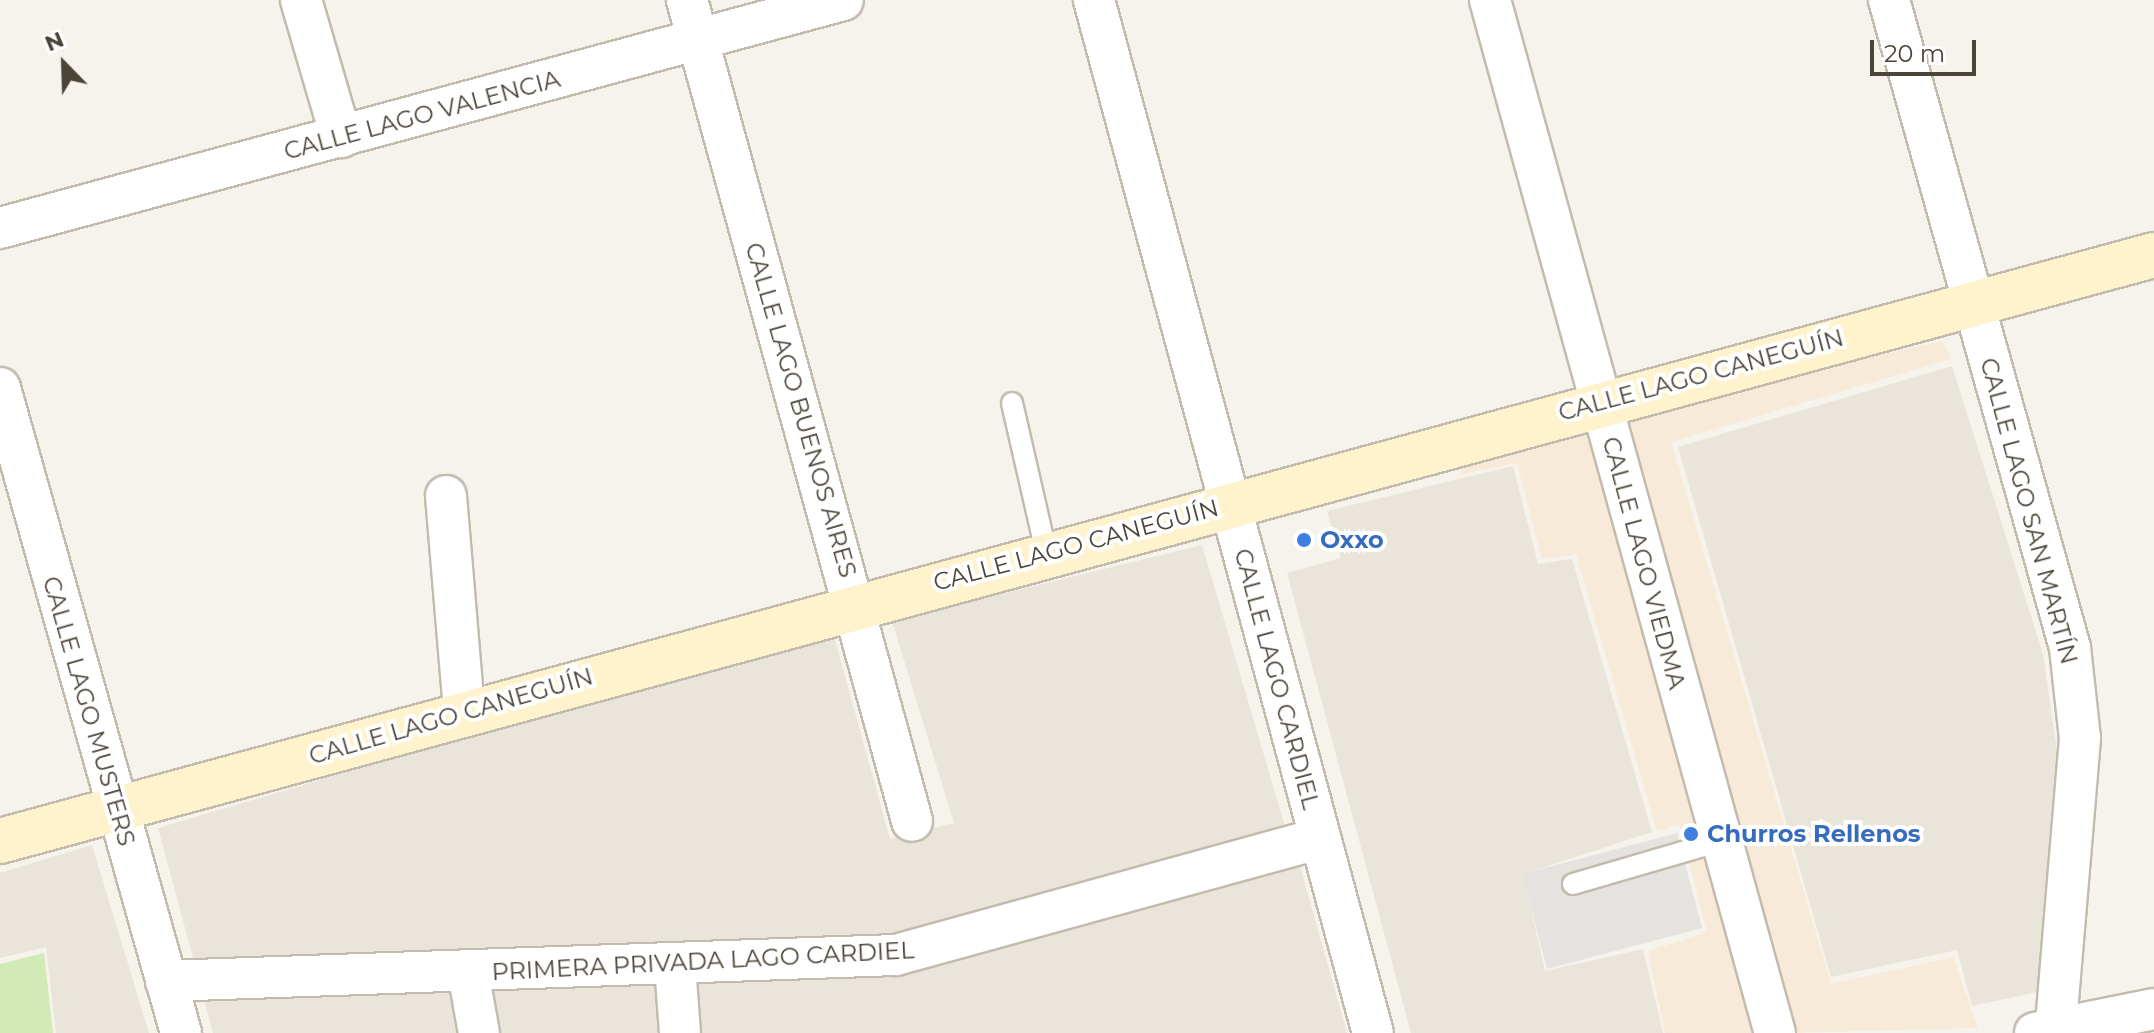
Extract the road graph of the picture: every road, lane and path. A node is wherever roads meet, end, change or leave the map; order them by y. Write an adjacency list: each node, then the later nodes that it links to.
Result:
1 (301, 0): 8 (street)
2 (687, 0): 7 (street, CALLE LAGO BUENOS AIRES)
3 (843, 0): 7 (street, CALLE LAGO VALENCIA)
4 (1094, 0): 16 (street, CALLE LAGO CARDIEL)
5 (1490, 0): 13 (street, CALLE LAGO VIEDMA)
6 (1889, 0): 11 (street, CALLE LAGO SAN MARTÍN)
7 (698, 41): 8 (street, CALLE LAGO VALENCIA); 18 (street, CALLE LAGO BUENOS AIRES)
8 (341, 137): 9 (street, CALLE LAGO VALENCIA)
9 (0, 228)
10 (2154, 259): 11 (street, CALLE LAGO CANEGUÍN)
11 (1973, 300): 13 (street, CALLE LAGO CANEGUÍN); 30 (street, CALLE LAGO SAN MARTÍN)
12 (0, 388): 20 (street, CALLE LAGO MUSTERS)
13 (1601, 402): 16 (street, CALLE LAGO CANEGUÍN); 24 (street, CALLE LAGO VIEDMA)
14 (1012, 403): 17 (lane)
15 (446, 496): 19 (street)
16 (1231, 505): 17 (street, CALLE LAGO CANEGUÍN); 22 (street, CALLE LAGO CARDIEL)
17 (1046, 552): 18 (street, CALLE LAGO CANEGUÍN)
18 (855, 604): 19 (street, CALLE LAGO CANEGUÍN); 21 (street, CALLE LAGO BUENOS AIRES)
19 (464, 711): 20 (street, CALLE LAGO CANEGUÍN)
20 (117, 810): 23 (street, CALLE LAGO CANEGUÍN); 28 (street, CALLE LAGO MUSTERS)
21 (912, 821)
22 (1320, 838): 26 (street, PRIMERA PRIVADA LAGO CARDIEL); 34 (street, CALLE LAGO CARDIEL)
23 (0, 841)
24 (1720, 841): 25 (lane); 35 (street, CALLE LAGO VIEDMA)
25 (1573, 884)
26 (675, 965): 27 (street, PRIMERA PRIVADA LAGO CARDIEL); 33 (street)
27 (468, 972): 28 (street, PRIMERA PRIVADA LAGO CARDIEL); 32 (street)
28 (166, 981): 31 (street, CALLE LAGO MUSTERS)
29 (2154, 1009): 30 (street)
30 (2048, 1032)
31 (181, 1033)
32 (479, 1033)
33 (680, 1033)
34 (1373, 1033)
35 (1775, 1033)

